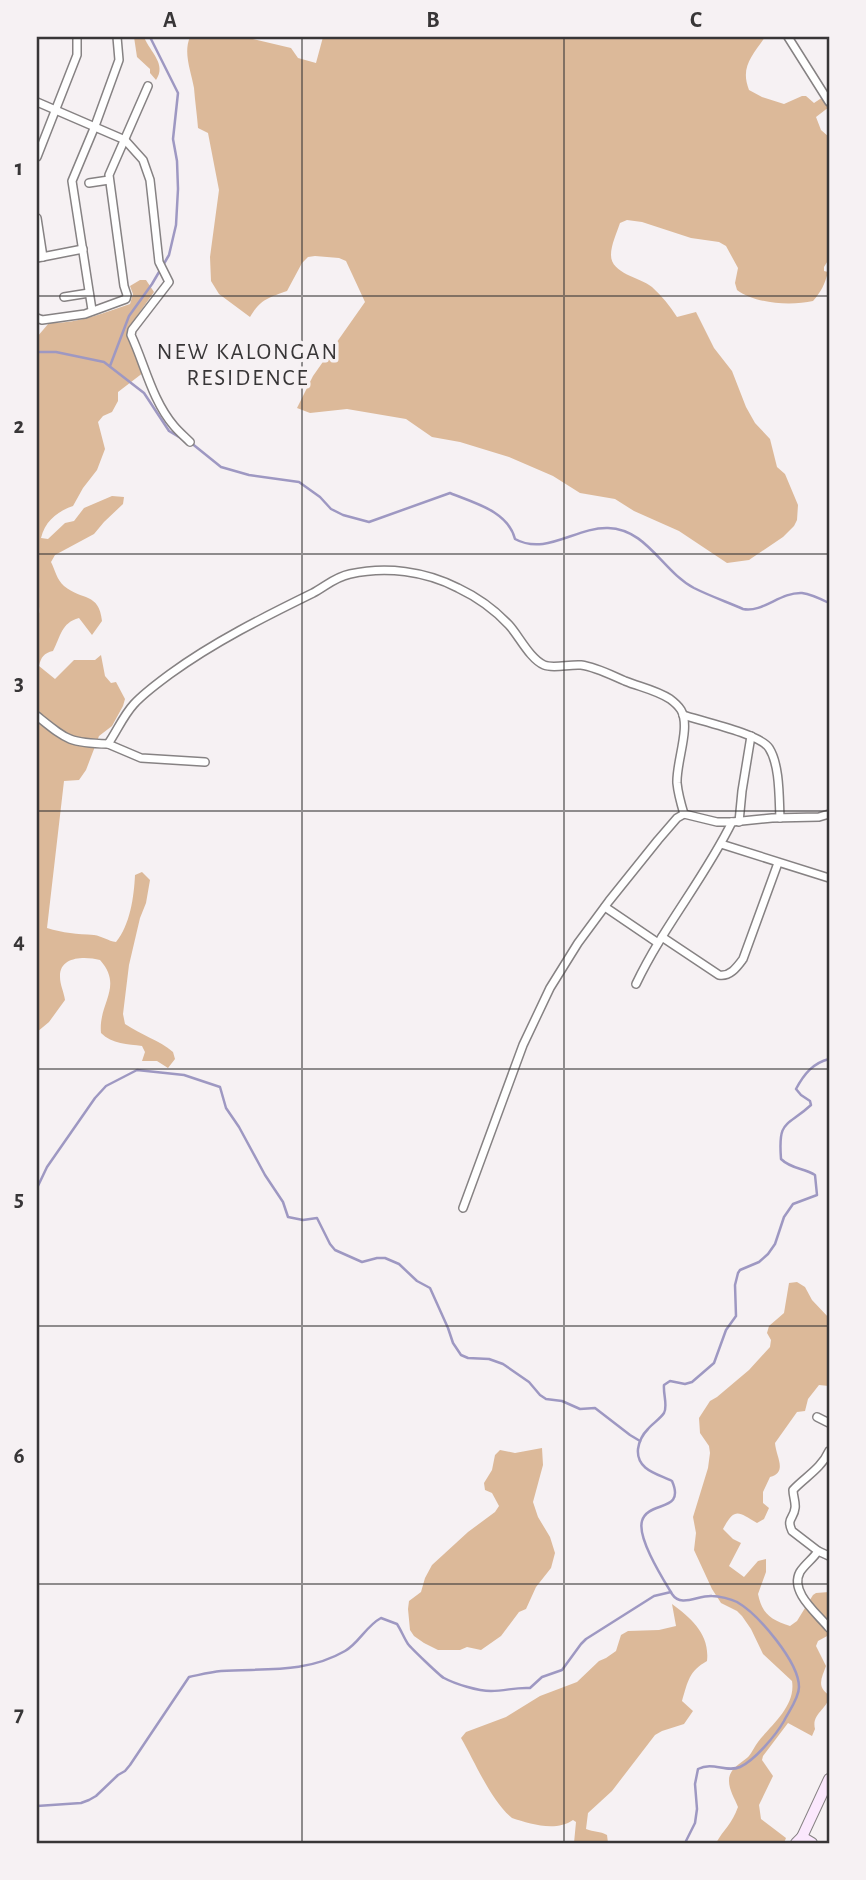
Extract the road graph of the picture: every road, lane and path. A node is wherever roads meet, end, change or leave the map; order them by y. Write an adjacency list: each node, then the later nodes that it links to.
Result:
1 (77, 37): 7 (street)
2 (117, 37): 8 (street)
3 (788, 37): 6 (street)
4 (149, 86): 9 (street)
5 (37, 102): 7 (street)
6 (829, 102)
7 (55, 110): 8 (street); 10 (street)
8 (95, 126): 9 (street); 14 (street)
9 (125, 141): 11 (street); 20 (street)
10 (37, 157)
11 (109, 180): 12 (street); 18 (street)
12 (89, 183)
13 (37, 218): 15 (street)
14 (83, 249): 15 (street); 16 (street)
15 (40, 257)
16 (89, 293): 17 (street); 18 (street)
17 (64, 297)
18 (92, 310): 19 (street)
19 (37, 318)
20 (190, 442)
21 (683, 715): 23 (street); 24 (street); 26 (street)
22 (37, 716): 24 (street)
23 (751, 736): 28 (street); 29 (street)
24 (108, 744): 25 (street)
25 (205, 762)
26 (684, 814): 29 (street); 33 (street)
27 (829, 814): 28 (street)
28 (780, 817): 29 (street)
29 (735, 822): 30 (street)
30 (721, 844): 31 (street); 34 (street)
31 (778, 863): 32 (street); 34 (street)
32 (829, 878)
33 (605, 907): 34 (street); 36 (street)
34 (660, 940): 35 (street)
35 (636, 984)
36 (463, 1208)
37 (817, 1417): 38 (street)
38 (829, 1423)
39 (829, 1451): 40 (street)
40 (818, 1550): 41 (street); 42 (street)
41 (829, 1556)
42 (829, 1628)
43 (829, 1779): 44 (street)
44 (799, 1840): 45 (street)
45 (812, 1843)

